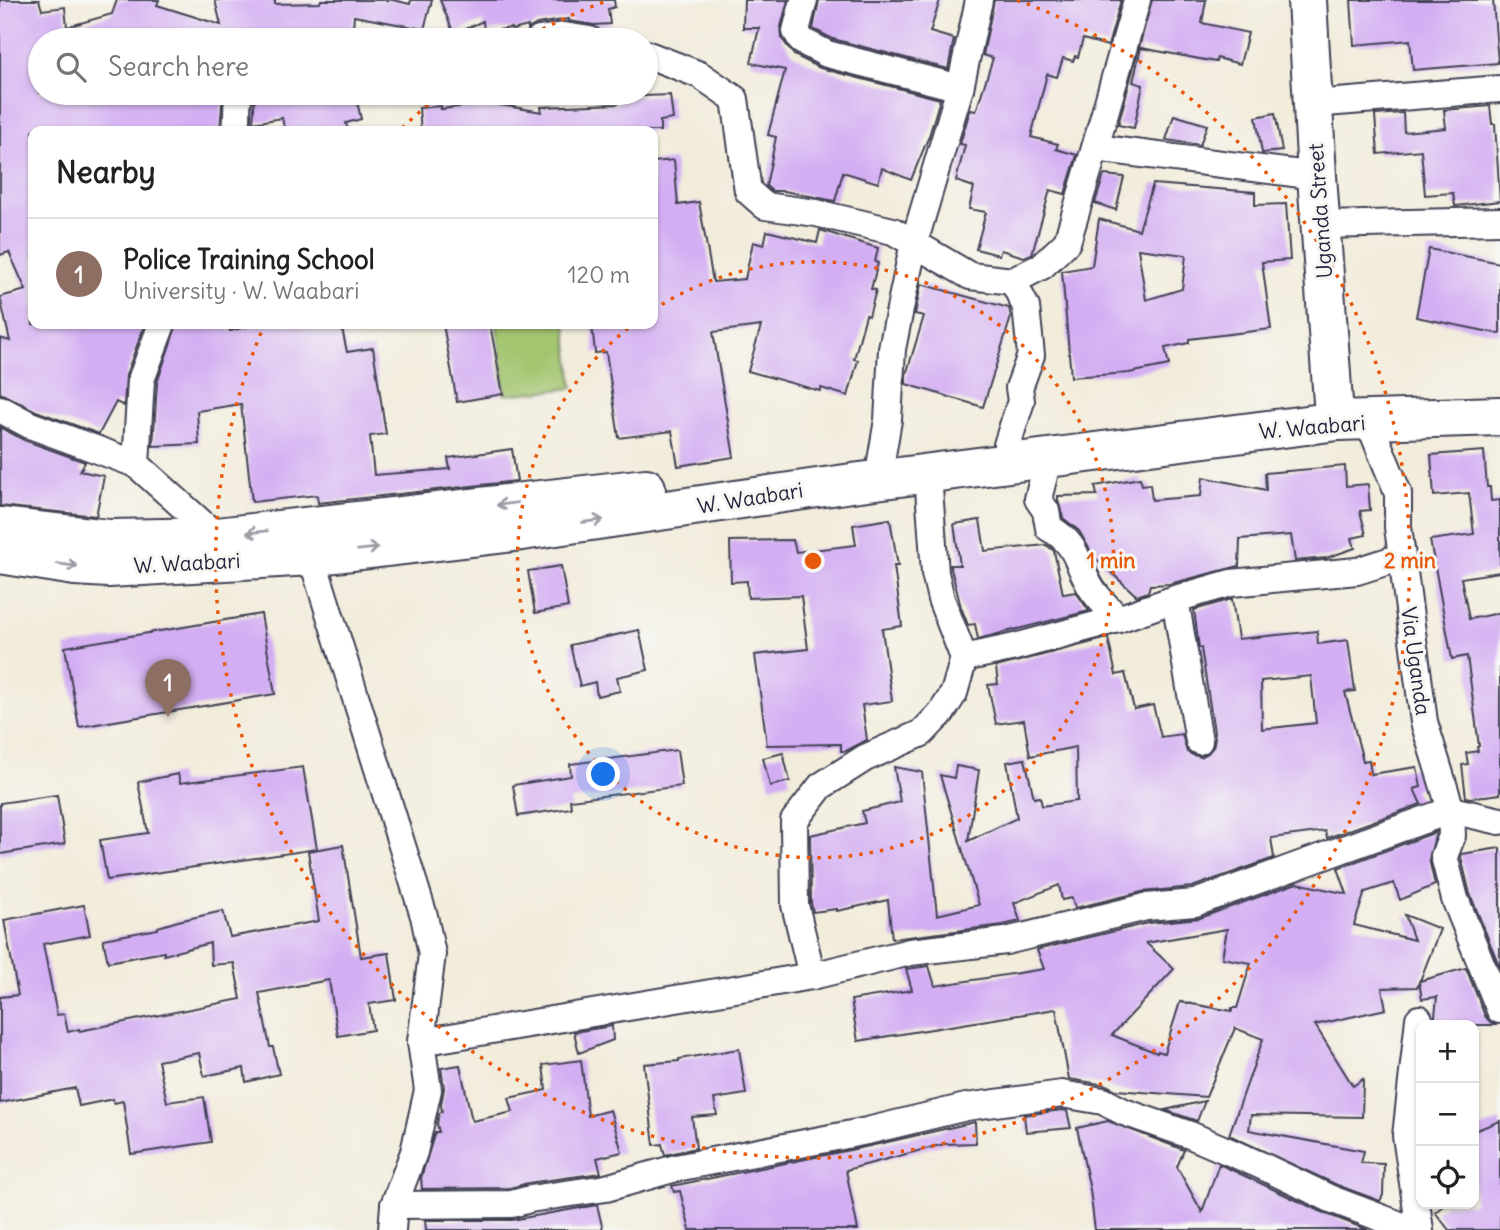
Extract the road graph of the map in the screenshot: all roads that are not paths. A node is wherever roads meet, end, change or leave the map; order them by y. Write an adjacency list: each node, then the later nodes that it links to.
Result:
1 (804, 0): 6 (street)
2 (979, 0): 6 (street)
3 (1137, 0): 11 (street)
4 (1307, 0): 8 (main road, Uganda Street)
5 (658, 59): 15 (street)
6 (960, 88): 15 (street)
7 (1500, 89): 8 (street)
8 (1313, 104): 12 (main road, Uganda Street)
9 (238, 105): 10 (street)
10 (237, 126)
11 (1095, 148): 12 (street); 16 (street)
12 (1317, 176): 14 (main road, Uganda Street)
13 (1500, 221): 14 (street)
14 (1320, 225): 20 (main road, Uganda Street)
15 (914, 243): 16 (street); 24 (street)
16 (1013, 281): 22 (street)
17 (160, 329): 25 (street)
18 (1500, 398): 20 (main road, W. Waabari)
19 (0, 408): 25 (street)
20 (1347, 415): 21 (main road, W. Waabari); 22 (main road, W. Waabari); 23 (main road, W. Waabari); 31 (street, Via Uganda)
21 (1500, 416)
22 (1007, 445): 24 (main road, W. Waabari)
23 (1048, 460): 26 (main road, W. Waabari); 33 (street)
24 (881, 461): 29 (main road, W. Waabari, one-way to 29)
25 (136, 464): 28 (street)
26 (928, 474): 29 (main road, W. Waabari, one-way to 26); 34 (street)
27 (0, 527): 28 (main road, W. Waabari)
28 (217, 537): 29 (main road, W. Waabari, one-way to 28)
29 (307, 542): 30 (main road, W. Waabari, one-way to 29); 42 (street)
30 (0, 554)
31 (1401, 557): 32 (street); 36 (street, Via Uganda)
32 (1175, 599): 33 (street); 35 (street)
33 (1118, 619): 34 (street)
34 (964, 658): 39 (street)
35 (1199, 741)
36 (1451, 810): 37 (street); 38 (street); 39 (street)
37 (1500, 821)
38 (1491, 968): 40 (street)
39 (812, 976): 42 (street)
40 (1500, 1010)
41 (1419, 1019): 45 (street)
42 (421, 1042): 43 (street)
43 (393, 1218): 44 (street)
44 (1413, 1230)
45 (1420, 1230)

